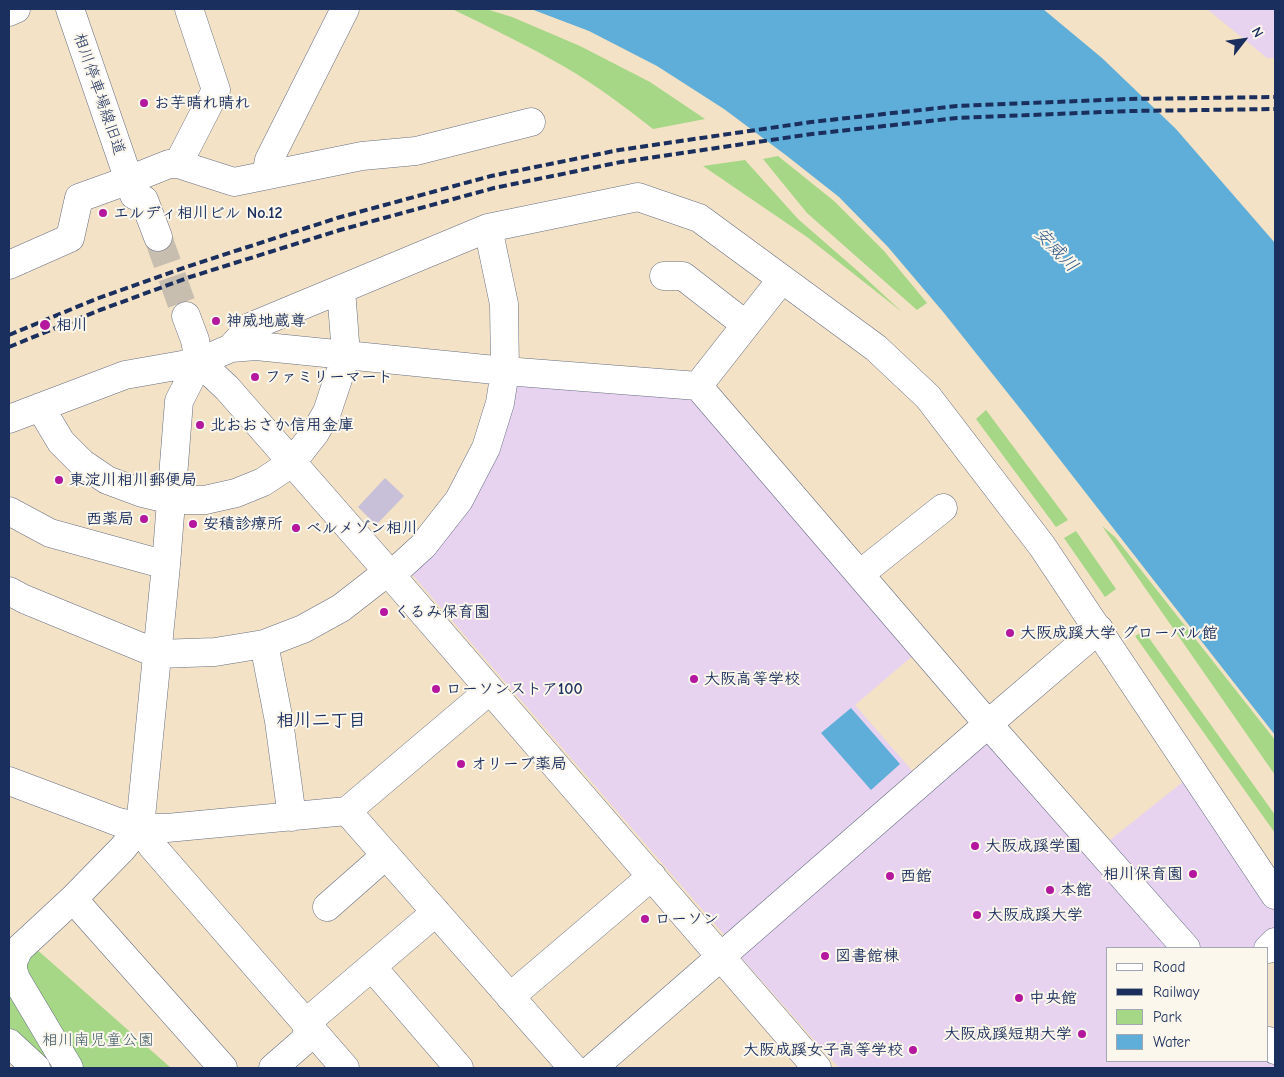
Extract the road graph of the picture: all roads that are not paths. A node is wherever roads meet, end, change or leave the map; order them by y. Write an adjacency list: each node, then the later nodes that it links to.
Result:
1 (16, 9): 5 (street)
2 (70, 9): 9 (street, 相川停車場線旧道)
3 (189, 9): 7 (street)
4 (345, 9): 8 (street)
5 (9, 12)
6 (531, 122): 8 (street)
7 (178, 164): 8 (street); 9 (street)
8 (266, 175)
9 (136, 190): 11 (street, 相川停車場線旧道); 12 (street)
10 (488, 228): 14 (street); 15 (street); 21 (street)
11 (158, 237)
12 (9, 265)
13 (664, 276): 17 (street)
14 (782, 279): 17 (street); 33 (street)
15 (341, 289): 18 (street); 19 (street)
16 (186, 316): 20 (street)
17 (746, 325): 22 (street)
18 (231, 348): 19 (street); 20 (street)
19 (346, 355): 21 (street); 25 (street)
20 (199, 362): 23 (street); 25 (street); 26 (street)
21 (505, 371): 22 (street); 30 (street)
22 (698, 386): 31 (street)
23 (40, 408): 24 (street); 26 (street)
24 (9, 419)
25 (290, 462): 26 (street); 30 (street)
26 (171, 500): 29 (street)
27 (943, 508): 31 (street)
28 (9, 511): 29 (street)
29 (166, 564): 35 (street)
30 (389, 573): 34 (street); 36 (street)
31 (860, 574): 37 (street)
32 (9, 591): 35 (street)
33 (1099, 629): 37 (street); 44 (street)
34 (264, 644): 35 (street); 40 (street)
35 (158, 654): 41 (street)
36 (490, 690): 39 (street); 43 (street)
37 (988, 724): 48 (street); 49 (street)
38 (9, 781): 41 (street)
39 (347, 811): 40 (street); 42 (street)
40 (292, 817): 41 (street)
41 (140, 827): 45 (street); 52 (street)
42 (386, 855): 46 (street); 47 (street)
43 (652, 876): 49 (street); 51 (street)
44 (1275, 895)
45 (73, 899): 55 (street); 56 (street)
46 (327, 907)
47 (436, 912): 50 (street); 51 (street)
48 (1185, 947)
49 (720, 957): 61 (street); 62 (street)
50 (372, 967): 52 (street); 59 (street)
51 (510, 997): 60 (street)
52 (309, 1028): 57 (street); 58 (street)
53 (9, 1043): 54 (street)
54 (36, 1068)
55 (69, 1068)
56 (223, 1068)
57 (273, 1068)
58 (345, 1068)
59 (459, 1068)
60 (573, 1068)
61 (593, 1068)
62 (817, 1068)

